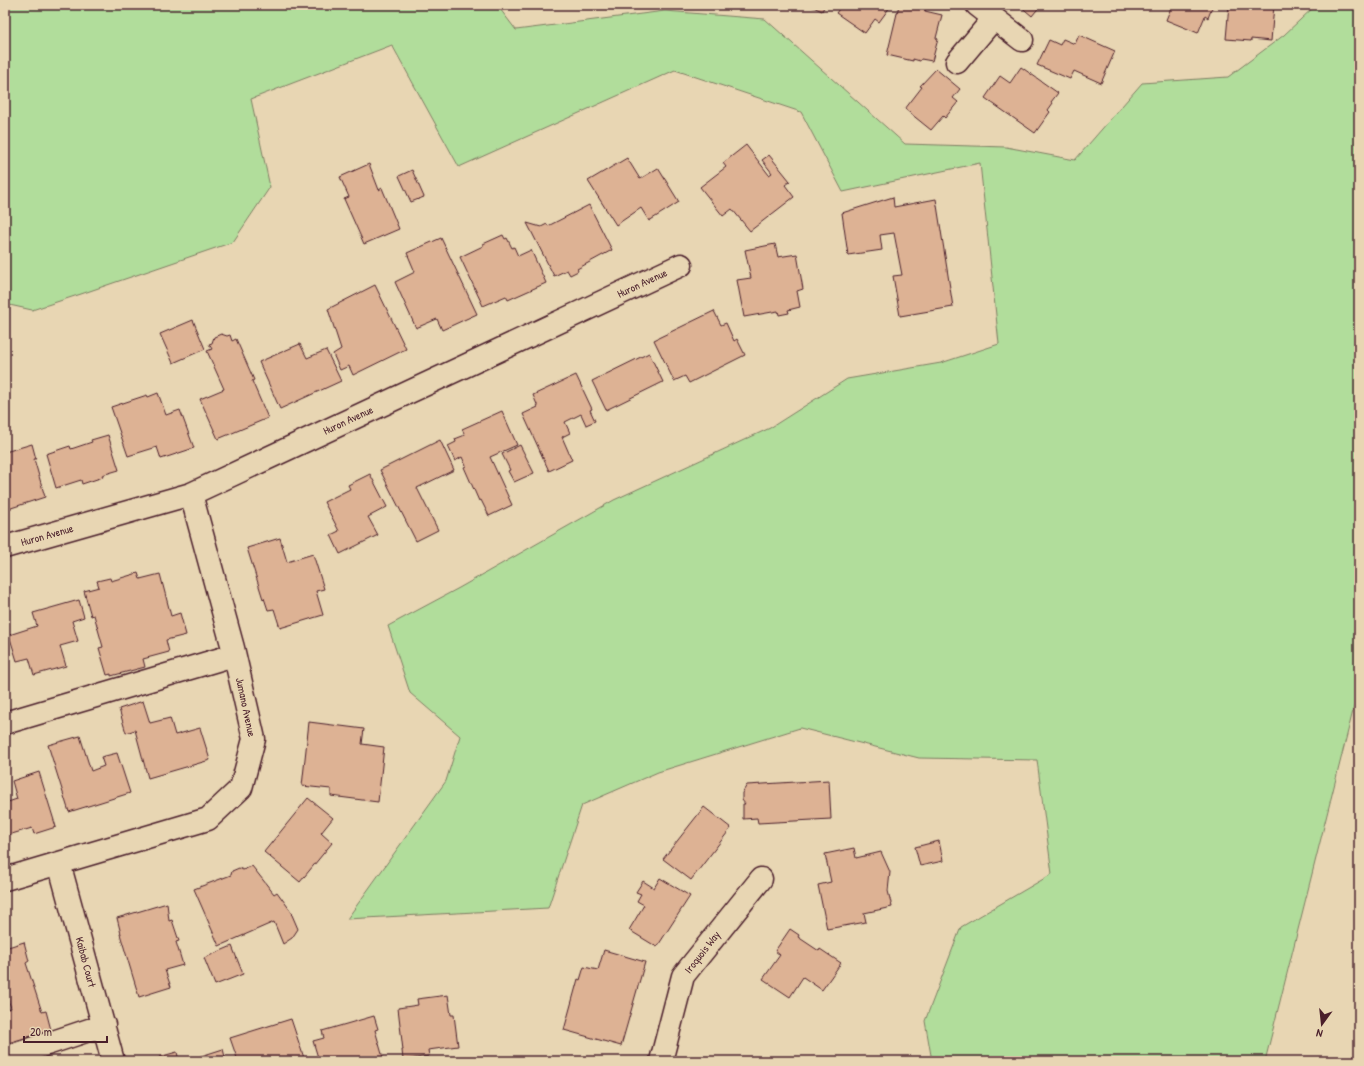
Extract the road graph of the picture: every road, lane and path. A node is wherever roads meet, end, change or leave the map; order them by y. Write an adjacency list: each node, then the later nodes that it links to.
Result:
1 (977, 5): 2 (street)
2 (994, 18): 3 (street); 4 (street)
3 (1022, 40)
4 (957, 62)
5 (681, 265): 6 (street, Huron Avenue)
6 (191, 494): 7 (street, Huron Avenue); 8 (street, Jumano Avenue)
7 (5, 547)
8 (234, 656): 9 (street); 10 (street, Jumano Avenue)
9 (5, 723)
10 (59, 862): 11 (street, Jumano Avenue); 13 (street, Kaibab Court)
11 (5, 879)
12 (761, 879): 16 (street, Iroquois Way)
13 (104, 1025): 14 (street); 15 (street, Kaibab Court)
14 (5, 1058)
15 (113, 1061)
16 (661, 1061)

